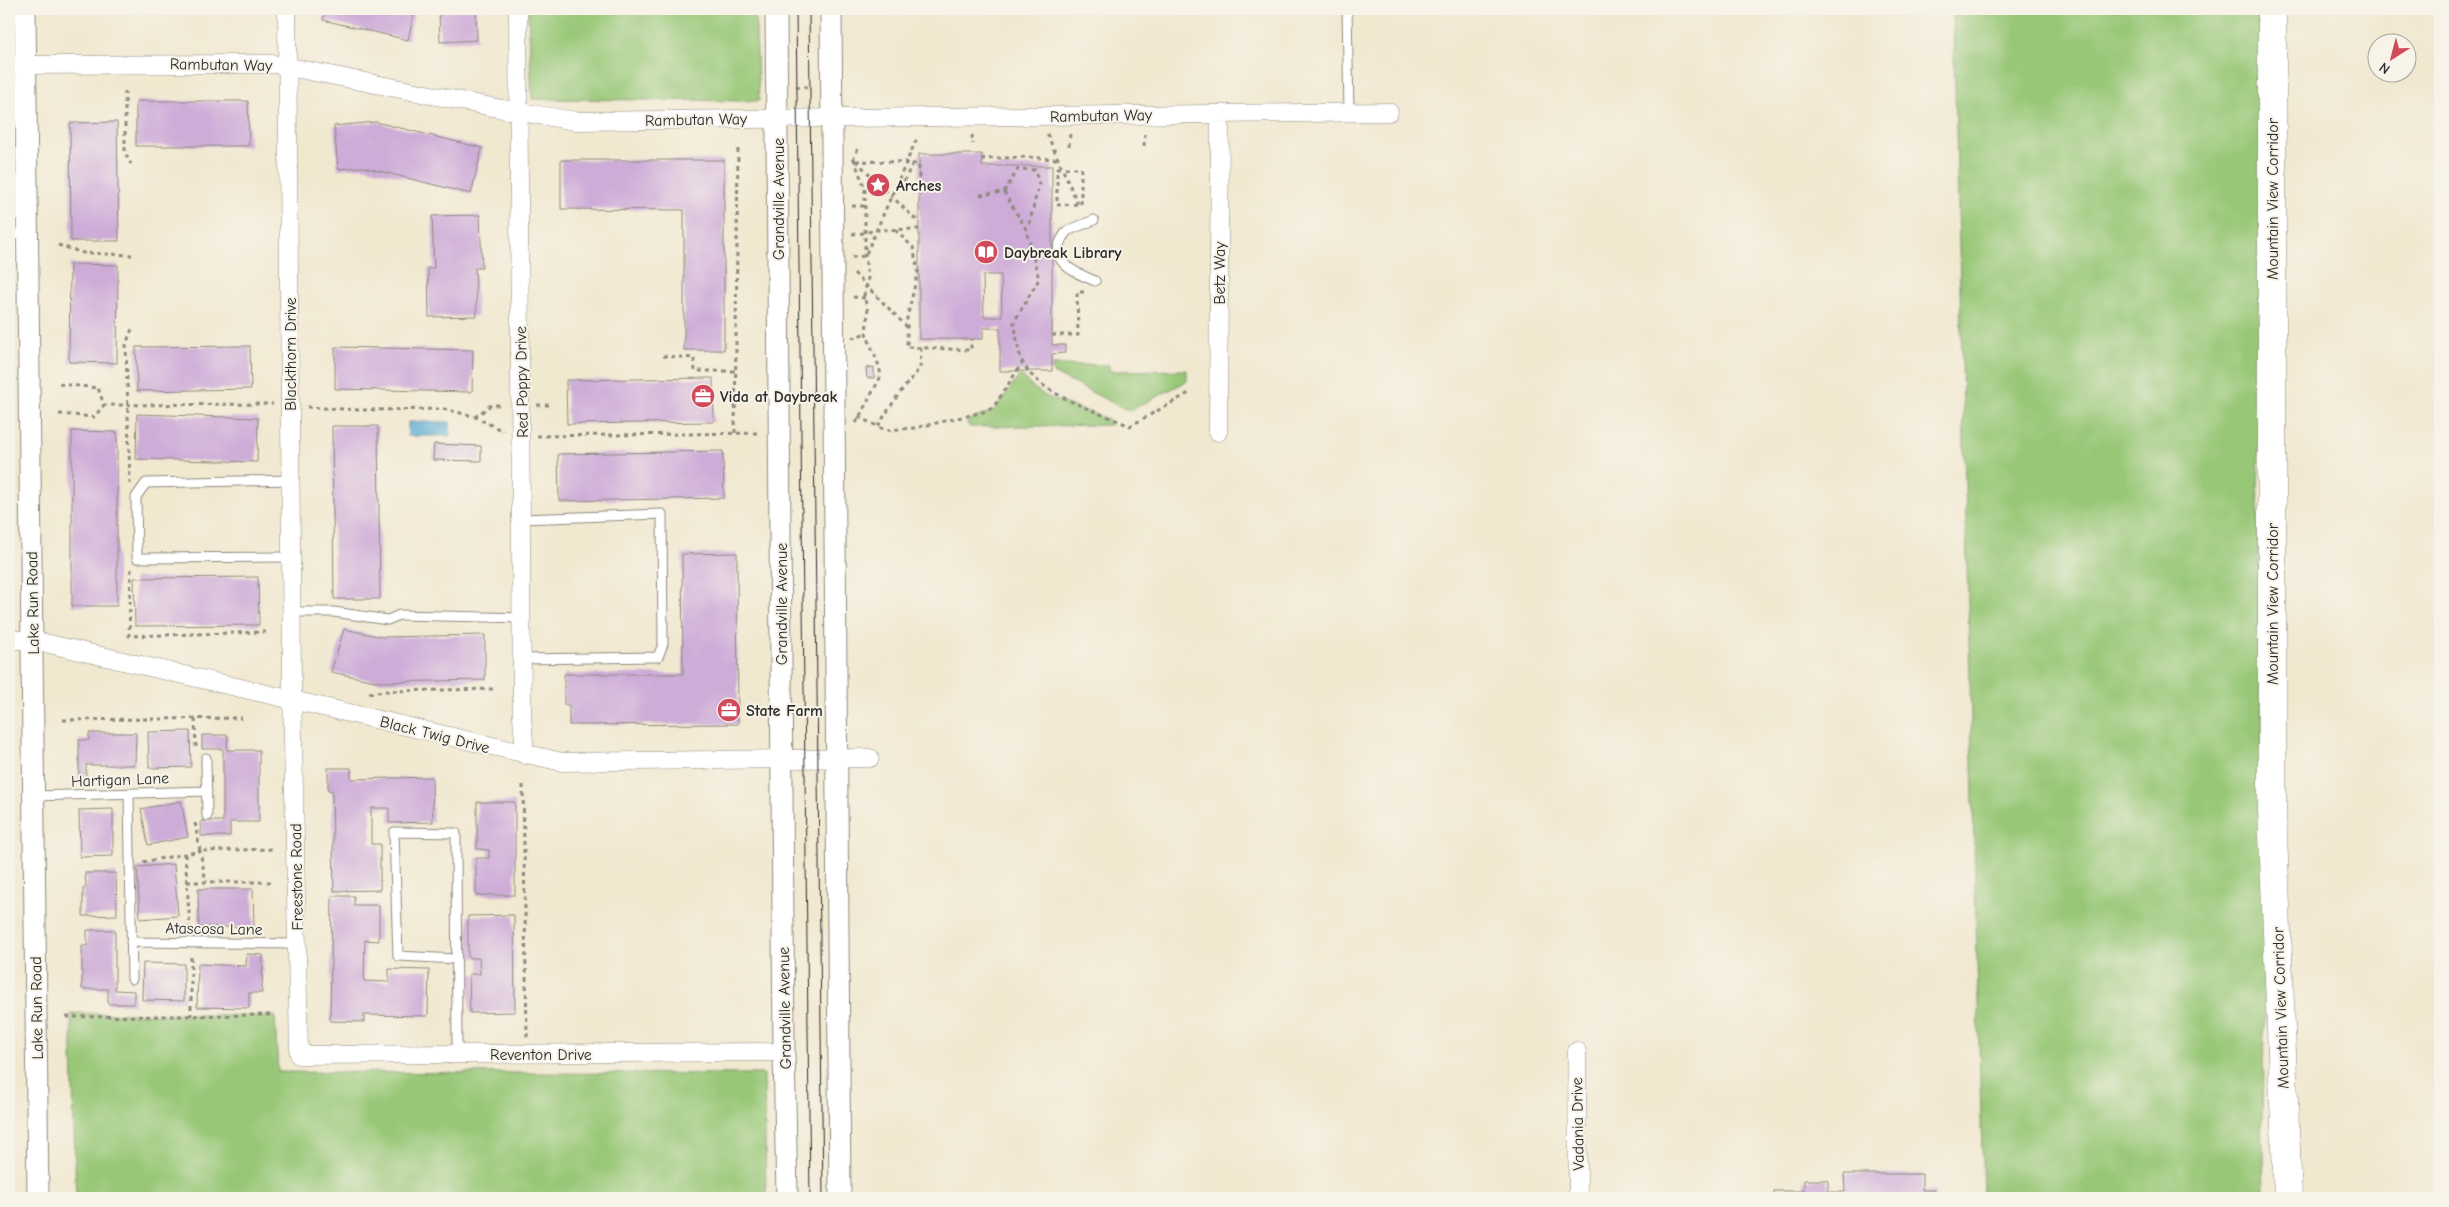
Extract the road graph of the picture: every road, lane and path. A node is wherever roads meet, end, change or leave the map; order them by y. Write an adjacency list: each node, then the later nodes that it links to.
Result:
1 (25, 9): 8 (street, Lake Run Road)
2 (287, 9): 9 (street, Blackthorn Drive)
3 (518, 9): 11 (street, Red Poppy Drive)
4 (776, 9): 15 (street, Grandville Avenue)
5 (831, 9): 16 (street)
6 (1347, 9): 13 (lane)
7 (2272, 9): 136 (highway, Mountain View Corridor)
8 (17, 65): 9 (street, Rambutan Way); 94 (street, Lake Run Road)
9 (288, 66): 11 (street, Rambutan Way); 72 (street, Blackthorn Drive)
10 (125, 91): 31 (path)
11 (519, 112): 15 (street, Rambutan Way); 87 (street, Red Poppy Drive)
12 (1389, 112): 13 (street, Rambutan Way)
13 (1349, 113): 14 (street, Rambutan Way)
14 (1220, 114): 16 (street, Rambutan Way); 80 (street, Betz Way)
15 (777, 118): 16 (street, Rambutan Way); 106 (street, Grandville Avenue)
16 (832, 118): 105 (street)
17 (1146, 133): 24 (path)
18 (972, 134): 22 (path)
19 (1046, 134): 28 (path)
20 (1070, 134): 23 (path)
21 (918, 136): 30 (path)
22 (973, 144)
23 (1069, 146)
24 (1144, 146)
25 (738, 147): 67 (path)
26 (848, 154): 29 (path)
27 (982, 159): 28 (path)
28 (1058, 159): 33 (path)
29 (855, 160): 30 (path); 35 (path); 39 (path)
30 (906, 162): 32 (path); 35 (path)
31 (132, 164)
32 (912, 165): 32 (path)
33 (1061, 167): 37 (path); 37 (path); 37 (path)
34 (1004, 192): 36 (path); 43 (path); 43 (path)
35 (891, 195): 41 (path); 44 (path)
36 (980, 195)
37 (1078, 204)
38 (848, 206): 39 (path)
39 (865, 206): 46 (path)
40 (1094, 220): 53 (lane)
41 (919, 223)
42 (919, 229): 45 (path)
43 (1026, 229): 66 (path)
44 (875, 230): 45 (path); 46 (path); 50 (path)
45 (895, 230): 58 (path)
46 (865, 233): 47 (path); 50 (path)
47 (849, 234)
48 (58, 245): 49 (path)
49 (132, 255)
50 (865, 256): 51 (path); 54 (path)
51 (849, 257)
52 (850, 268): 54 (path)
53 (1095, 281)
54 (867, 286): 57 (path); 58 (path)
55 (1086, 292): 61 (path)
56 (850, 297): 57 (path)
57 (865, 298): 60 (path)
58 (907, 327): 64 (path)
59 (132, 329): 70 (path)
60 (866, 333): 62 (path); 77 (path)
61 (1052, 335)
62 (851, 338)
63 (971, 339): 64 (path)
64 (921, 348): 78 (path)
65 (663, 356): 67 (path)
66 (1022, 362): 69 (path); 78 (path)
67 (736, 371): 81 (path)
68 (59, 384): 71 (path)
69 (1189, 393)
70 (126, 404): 71 (path); 72 (path); 86 (path)
71 (104, 405): 74 (path)
72 (291, 405): 76 (path); 85 (street, Blackthorn Drive)
73 (491, 405): 76 (path)
74 (60, 414)
75 (853, 415): 77 (path)
76 (475, 417): 83 (path)
77 (859, 418): 78 (path); 79 (path)
78 (878, 426)
79 (853, 428)
80 (1218, 432)
81 (735, 433): 82 (path); 84 (path)
82 (759, 433)
83 (510, 435)
84 (535, 436)
85 (291, 480): 88 (street, Blackthorn Drive); 88 (lane)
86 (128, 481)
87 (522, 519): 91 (street, Red Poppy Drive); 95 (lane)
88 (292, 557): 90 (street, Blackthorn Drive)
89 (131, 568): 92 (path)
90 (292, 612): 91 (lane); 98 (street, Blackthorn Drive)
91 (522, 618): 95 (street, Red Poppy Drive)
92 (266, 632)
93 (9, 640): 94 (street, Black Twig Drive)
94 (32, 640): 98 (street, Black Twig Drive); 110 (street, Lake Run Road)
95 (523, 659): 102 (street, Red Poppy Drive)
96 (494, 689): 97 (path)
97 (369, 693)
98 (293, 699): 102 (street, Black Twig Drive); 121 (street, Freestone Road)
99 (196, 718): 100 (path); 101 (path); 103 (path)
100 (242, 718)
101 (63, 720)
102 (525, 755): 106 (street, Black Twig Drive)
103 (206, 758): 108 (lane)
104 (870, 758): 105 (street, Black Twig Drive)
105 (835, 759): 106 (street, Black Twig Drive); 134 (street)
106 (782, 760): 129 (street, Grandville Avenue)
107 (523, 785): 127 (path)
108 (207, 791): 109 (lane, Hartigan Lane); 111 (lane)
109 (129, 793): 110 (lane, Hartigan Lane); 115 (lane)
110 (34, 796): 132 (street, Lake Run Road)
111 (207, 816): 113 (path)
112 (273, 849): 113 (path)
113 (200, 851): 114 (path); 117 (path)
114 (184, 854): 115 (path); 116 (path)
115 (130, 865): 119 (lane)
116 (187, 882): 117 (path); 120 (path)
117 (206, 882): 118 (path)
118 (273, 882)
119 (131, 942): 120 (lane, Atascosa Lane); 123 (lane)
120 (191, 942): 121 (lane, Atascosa Lane); 125 (path)
121 (297, 944): 131 (street, Freestone Road)
122 (456, 959): 122 (lane); 130 (lane)
123 (132, 979)
124 (274, 1015): 125 (path)
125 (192, 1016): 126 (path)
126 (66, 1017)
127 (527, 1043)
128 (1576, 1051): 135 (street, Vadania Drive)
129 (784, 1052): 130 (street, Reventon Drive); 133 (street, Grandville Avenue)
130 (458, 1054): 131 (street, Reventon Drive)
131 (299, 1055)
132 (38, 1198)
133 (787, 1198)
134 (840, 1198)
135 (1578, 1198)
136 (2288, 1198)

